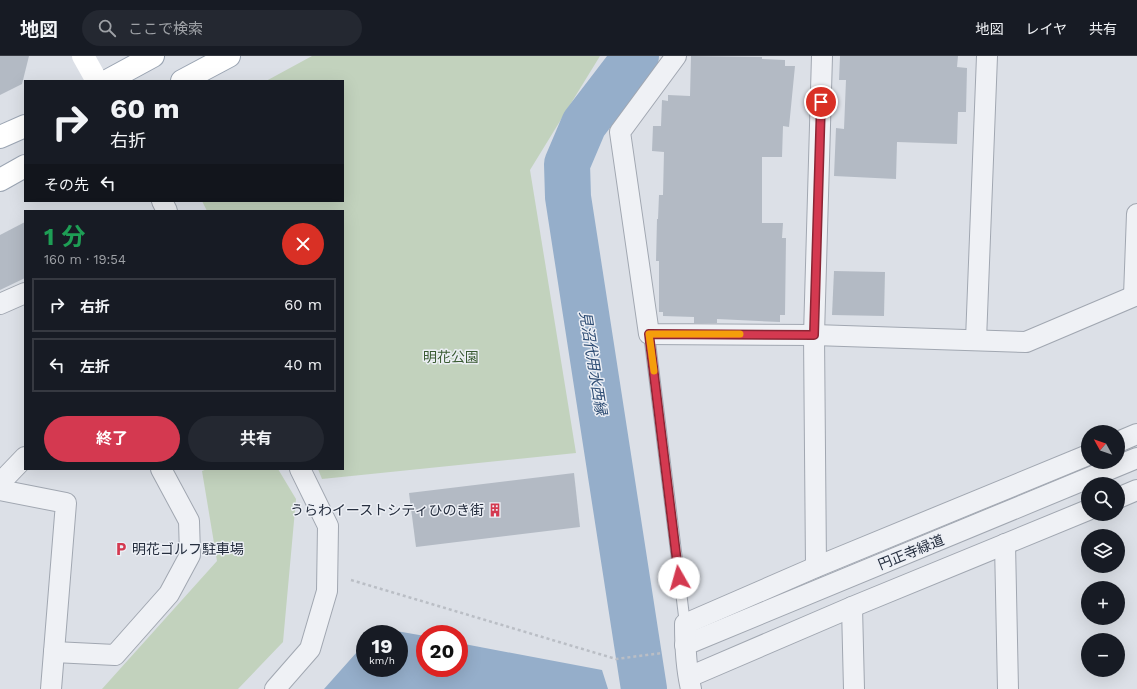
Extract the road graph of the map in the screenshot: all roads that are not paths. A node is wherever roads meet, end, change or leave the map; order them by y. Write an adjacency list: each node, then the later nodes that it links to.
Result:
1 (83, 56): 7 (main road)
2 (153, 56): 8 (main road)
3 (229, 56): 9 (main road)
4 (676, 56): 18 (street)
5 (822, 56): 19 (street)
6 (987, 56): 20 (street)
7 (96, 80)
8 (109, 80)
9 (184, 80)
10 (24, 126): 11 (main road)
11 (0, 137)
12 (24, 167): 13 (main road)
13 (0, 180)
14 (1137, 214): 16 (street)
15 (24, 294): 17 (street)
16 (1136, 295): 20 (street)
17 (0, 304)
18 (649, 334): 19 (street); 36 (lane)
19 (814, 335): 20 (street); 34 (street)
20 (976, 340)
21 (1137, 434): 22 (street)
22 (1125, 439)
23 (24, 458): 28 (street)
24 (1081, 458): 34 (street)
25 (1137, 458): 37 (street, 円正寺緑道)
26 (163, 470): 38 (street)
27 (300, 470): 41 (street)
28 (0, 483)
29 (0, 490): 38 (street)
30 (1137, 490): 31 (street)
31 (1125, 495)
32 (1081, 513): 33 (street)
33 (1005, 544): 35 (street); 43 (street)
34 (816, 567): 36 (street)
35 (852, 607): 39 (street); 42 (street)
36 (685, 624): 37 (street)
37 (685, 645): 39 (street)
38 (54, 652): 40 (street)
39 (690, 683)
40 (51, 689)
41 (275, 689)
42 (854, 689)
43 (1008, 689)

